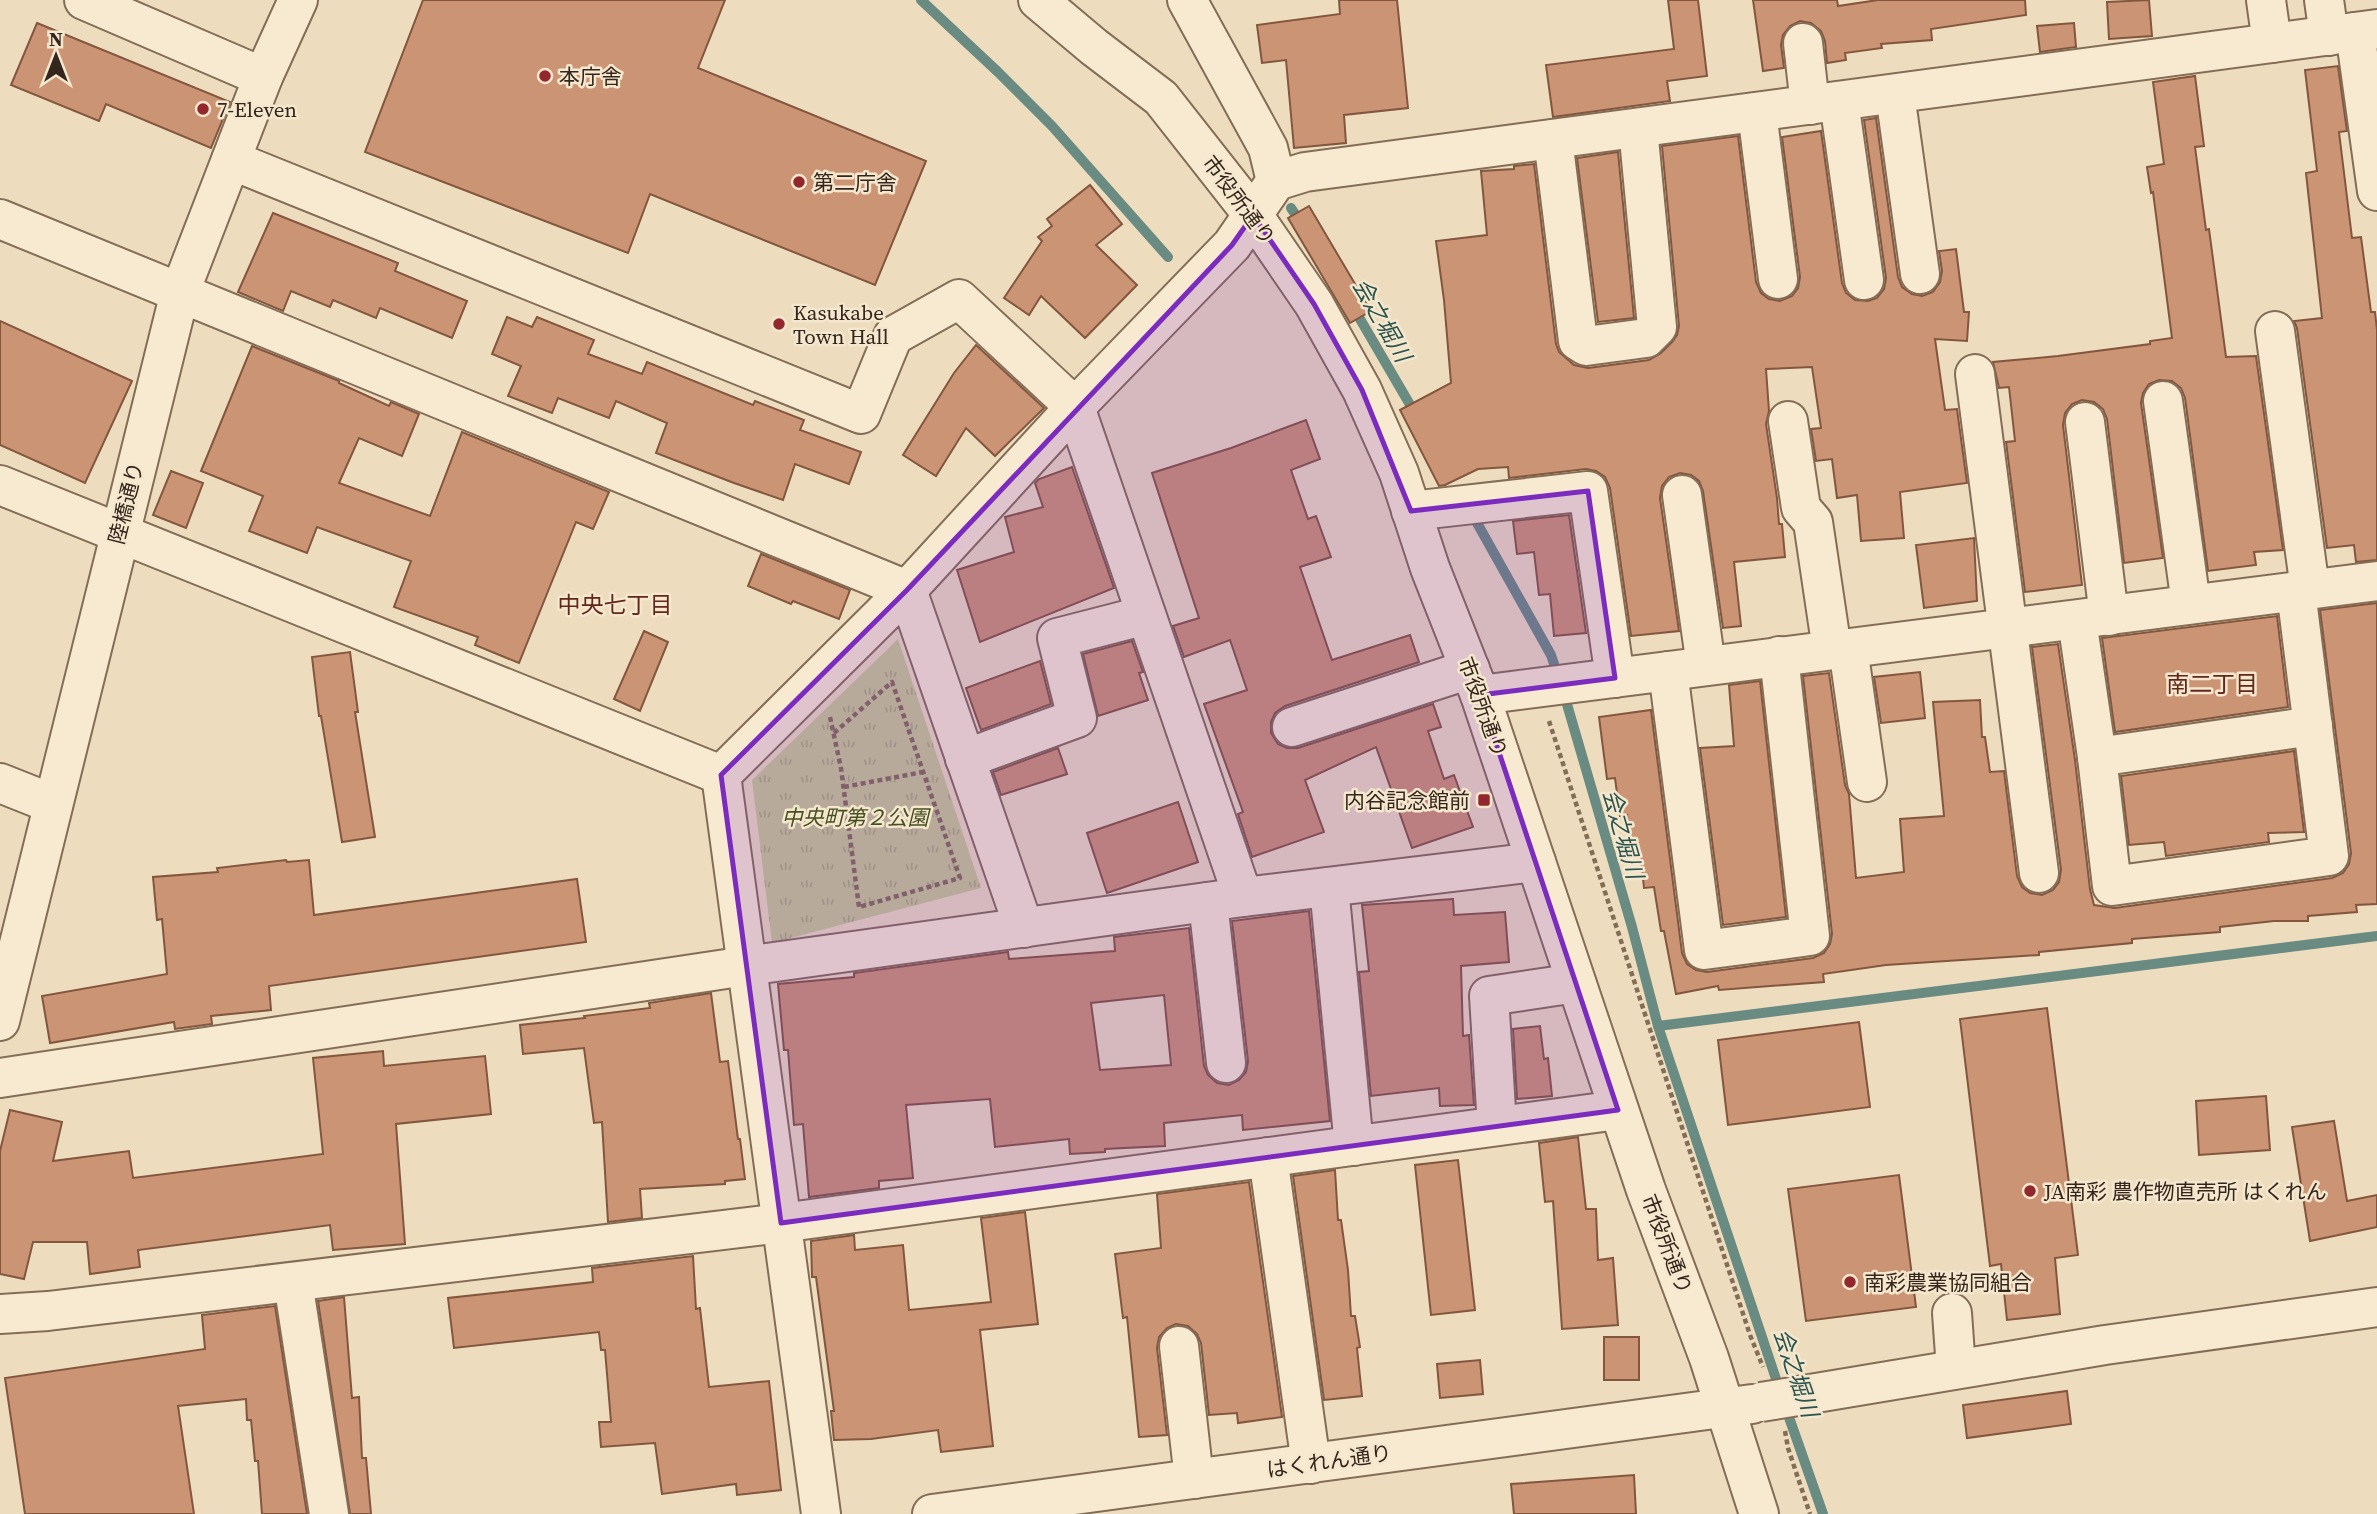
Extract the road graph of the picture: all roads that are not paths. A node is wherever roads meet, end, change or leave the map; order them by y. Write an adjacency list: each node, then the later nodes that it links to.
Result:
1 (84, 0): 9 (street)
2 (298, 0): 9 (street, 陸橋通り)
3 (1038, 0): 18 (street, 市役所通り)
4 (1187, 0): 16 (street)
5 (2266, 0): 8 (street)
6 (2346, 24): 8 (street); 17 (street)
7 (1803, 43): 11 (street)
8 (2272, 43): 10 (street)
9 (263, 77): 15 (street, 陸橋通り)
10 (1895, 94): 11 (street); 20 (street)
11 (1825, 103): 12 (street); 22 (street)
12 (1757, 112): 13 (street); 21 (street)
13 (1638, 128): 14 (street); 14 (street)
14 (1553, 139): 16 (street)
15 (231, 160): 23 (street, 陸橋通り); 27 (street)
16 (1276, 181): 18 (street)
17 (2377, 191)
18 (1253, 215): 27 (street); 32 (street, 市役所通り)
19 (0, 219): 23 (street)
20 (1920, 274)
21 (1778, 279)
22 (1864, 280)
23 (180, 292): 33 (street, 陸橋通り); 35 (street)
24 (2276, 331): 36 (street)
25 (1975, 374): 40 (street)
26 (2163, 401): 37 (street)
27 (1075, 407): 35 (street); 38 (street)
28 (1788, 421): 41 (street)
29 (2085, 422): 39 (street)
30 (0, 485): 33 (street)
31 (1682, 495): 43 (street)
32 (1411, 511): 45 (street); 46 (street, 市役所通り)
33 (119, 533): 51 (street); 54 (street, 陸橋通り)
34 (2377, 581): 36 (street)
35 (907, 590): 50 (street); 51 (street)
36 (2303, 590): 37 (street); 47 (street)
37 (2191, 604): 39 (street)
38 (1146, 615): 50 (street); 58 (street)
39 (2093, 618): 40 (street); 49 (street)
40 (2009, 628): 41 (street); 56 (street)
41 (1840, 649): 42 (street); 52 (street)
42 (1779, 656): 43 (street); 44 (street)
43 (1706, 666): 44 (street)
44 (1668, 671): 45 (street)
45 (1615, 678): 46 (street)
46 (1475, 682): 48 (street); 55 (street, 市役所通り)
47 (2313, 726): 49 (street); 49 (street)
48 (1292, 727)
49 (2097, 757)
50 (965, 759): 59 (street)
51 (721, 775): 60 (street)
52 (1867, 782)
53 (0, 783): 54 (street)
54 (53, 804): 62 (street, 陸橋通り)
55 (1536, 862): 57 (street); 61 (street, 市役所通り)
56 (2039, 873)
57 (1329, 887): 58 (street); 67 (street)
58 (1226, 900): 59 (street); 63 (street)
59 (1024, 928): 60 (street)
60 (746, 966): 64 (street); 69 (street)
61 (1576, 983): 65 (street, 市役所通り); 66 (street)
62 (2, 1007)
63 (1226, 1063)
64 (0, 1078)
65 (1618, 1110): 66 (street); 76 (street, 市役所通り)
66 (1497, 1126): 67 (street)
67 (1354, 1146): 68 (street)
68 (1268, 1157): 69 (street); 77 (street)
69 (781, 1223): 70 (street); 80 (street)
70 (293, 1282): 73 (street); 79 (street)
71 (2377, 1307): 75 (street, はくれん通り)
72 (1952, 1313): 75 (street)
73 (0, 1314)
74 (1179, 1346): 78 (street)
75 (1941, 1377): 76 (street, はくれん通り, bridge)
76 (1750, 1393): 77 (street, はくれん通り); 82 (street, 市役所通り)
77 (1311, 1464): 78 (street, はくれん通り)
78 (1194, 1479): 81 (street, はくれん通り)
79 (328, 1514)
80 (821, 1514)
81 (932, 1514)
82 (1759, 1514)

